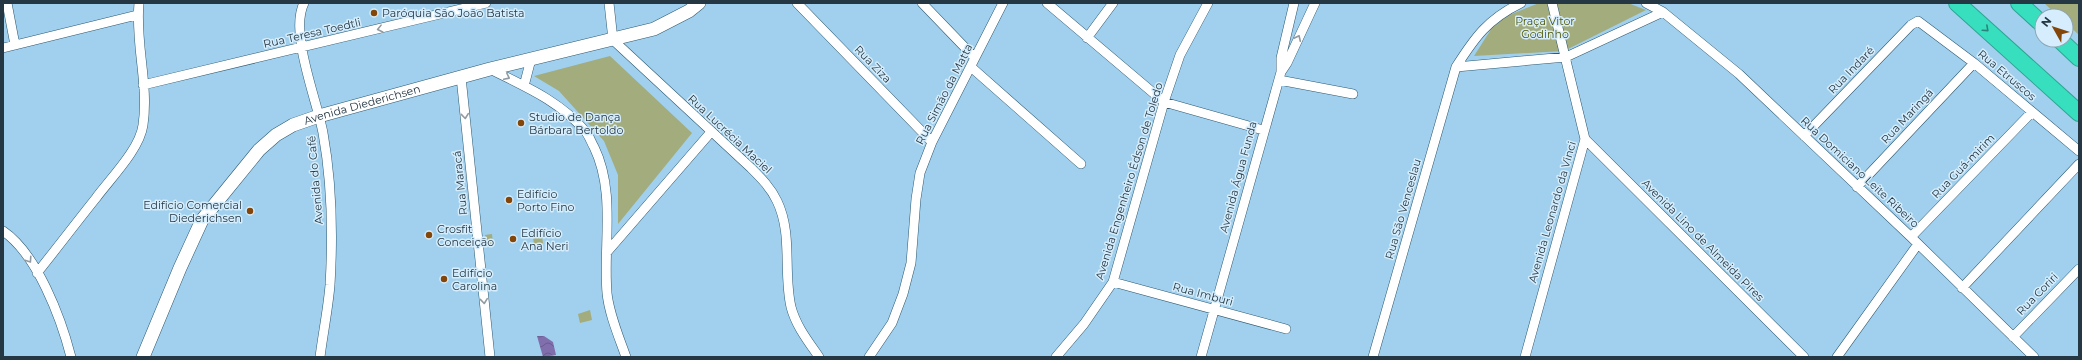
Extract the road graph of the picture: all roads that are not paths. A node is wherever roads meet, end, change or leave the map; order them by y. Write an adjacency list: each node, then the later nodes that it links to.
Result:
1 (7, 3): 26 (street)
2 (139, 3): 21 (street)
3 (304, 3): 28 (street, Avenida do Café)
4 (486, 3): 28 (street, Rua Teresa Toedtli, one-way to 28)
5 (609, 3): 25 (street)
6 (699, 3): 25 (street, Avenida Diederichsen)
7 (797, 3): 51 (street, Rua Ziza)
8 (922, 3): 31 (street)
9 (1003, 3): 31 (street, Rua Simão da Matta)
10 (1047, 3): 24 (street)
11 (1113, 3): 24 (street)
12 (1208, 3): 43 (street, Avenida Engenheiro Édson de Toledo)
13 (1294, 3): 38 (street, Avenida Água Funda)
14 (1315, 3): 38 (street, one-way to 14)
15 (1521, 3): 36 (street)
16 (1552, 3): 30 (street, Avenida Leonardo da Vinci)
17 (1646, 3): 20 (street)
18 (1958, 3): 45 (highway, one-way to 45)
19 (2019, 3): 22 (highway)
20 (1663, 12): 30 (street); 49 (street, Rua Domiciano Leite Ribeiro)
21 (138, 15): 26 (street); 40 (street)
22 (2034, 17)
23 (1916, 22): 34 (street, Rua Etruscos); 49 (street, Rua Indaré)
24 (1087, 38): 43 (street)
25 (613, 40): 33 (street, Avenida Diederichsen); 48 (street, Rua Lucrécia Maciel)
26 (15, 45): 27 (street)
27 (3, 48)
28 (301, 48): 40 (street, Rua Teresa Toedtli); 46 (street, Avenida do Café)
29 (2068, 48): 32 (highway)
30 (1566, 57): 36 (street); 50 (street, Avenida Leonardo da Vinci)
31 (975, 58): 35 (street, Rua Simão da Matta)
32 (2079, 58)
33 (531, 59): 37 (street, Avenida Diederichsen); 41 (street)
34 (1974, 63): 44 (street, Rua Etruscos); 55 (street, Rua Maringá)
35 (971, 67): 51 (street, Rua Simão da Matta); 53 (street)
36 (1456, 67): 76 (street, Rua São Venceslau)
37 (490, 69): 39 (street, Avenida Diederichsen); 41 (street, one-way to 41)
38 (1280, 76): 42 (street); 47 (street, Avenida Água Funda)
39 (461, 77): 46 (street, Avenida Diederichsen); 70 (street, Rua Maracá, one-way to 70)
40 (143, 85): 61 (street)
41 (524, 86): 59 (street)
42 (1353, 94)
43 (1164, 102): 47 (street); 62 (street, Avenida Engenheiro Édson de Toledo)
44 (2032, 112): 52 (street, Rua Etruscos); 57 (street, Rua Guá-mirim)
45 (2079, 113)
46 (319, 116): 68 (street, Avenida Diederichsen); 69 (street, Avenida do Café)
47 (1263, 130): 64 (street, Avenida Água Funda)
48 (711, 132): 59 (street); 72 (street, Rua Lucrécia Maciel)
49 (1804, 136): 55 (street, Rua Domiciano Leite Ribeiro)
50 (1586, 139): 77 (street, Avenida Leonardo da Vinci); 78 (street, Avenida Lino de Almeida Pires)
51 (932, 142): 73 (street, Rua Simão da Matta)
52 (2079, 151)
53 (1081, 164)
54 (2079, 164): 63 (street)
55 (1857, 187): 57 (street, Rua Domiciano Leite Ribeiro)
56 (3, 231): 61 (street, one-way to 61)
57 (1911, 237): 58 (street, Rua Domiciano Leite Ribeiro)
58 (1918, 244): 63 (street, Rua Domiciano Leite Ribeiro); 79 (street)
59 (607, 252): 71 (street)
60 (2079, 269): 66 (street, Rua Coriri)
61 (37, 273): 67 (street)
62 (1113, 282): 64 (street, Rua Imburi); 74 (street, Avenida Engenheiro Édson de Toledo)
63 (1962, 288): 66 (street, Rua Domiciano Leite Ribeiro)
64 (1215, 310): 65 (street, Rua Imburi); 75 (street, Avenida Água Funda)
65 (1286, 329)
66 (2013, 337): 80 (street, Rua Domiciano Leite Ribeiro)
67 (71, 357)
68 (143, 357)
69 (320, 357)
70 (490, 357)
71 (626, 357)
72 (819, 357)
73 (869, 357)
74 (1056, 357)
75 (1201, 357)
76 (1373, 357)
77 (1525, 357)
78 (1804, 357)
79 (1837, 357)
80 (2034, 357)

